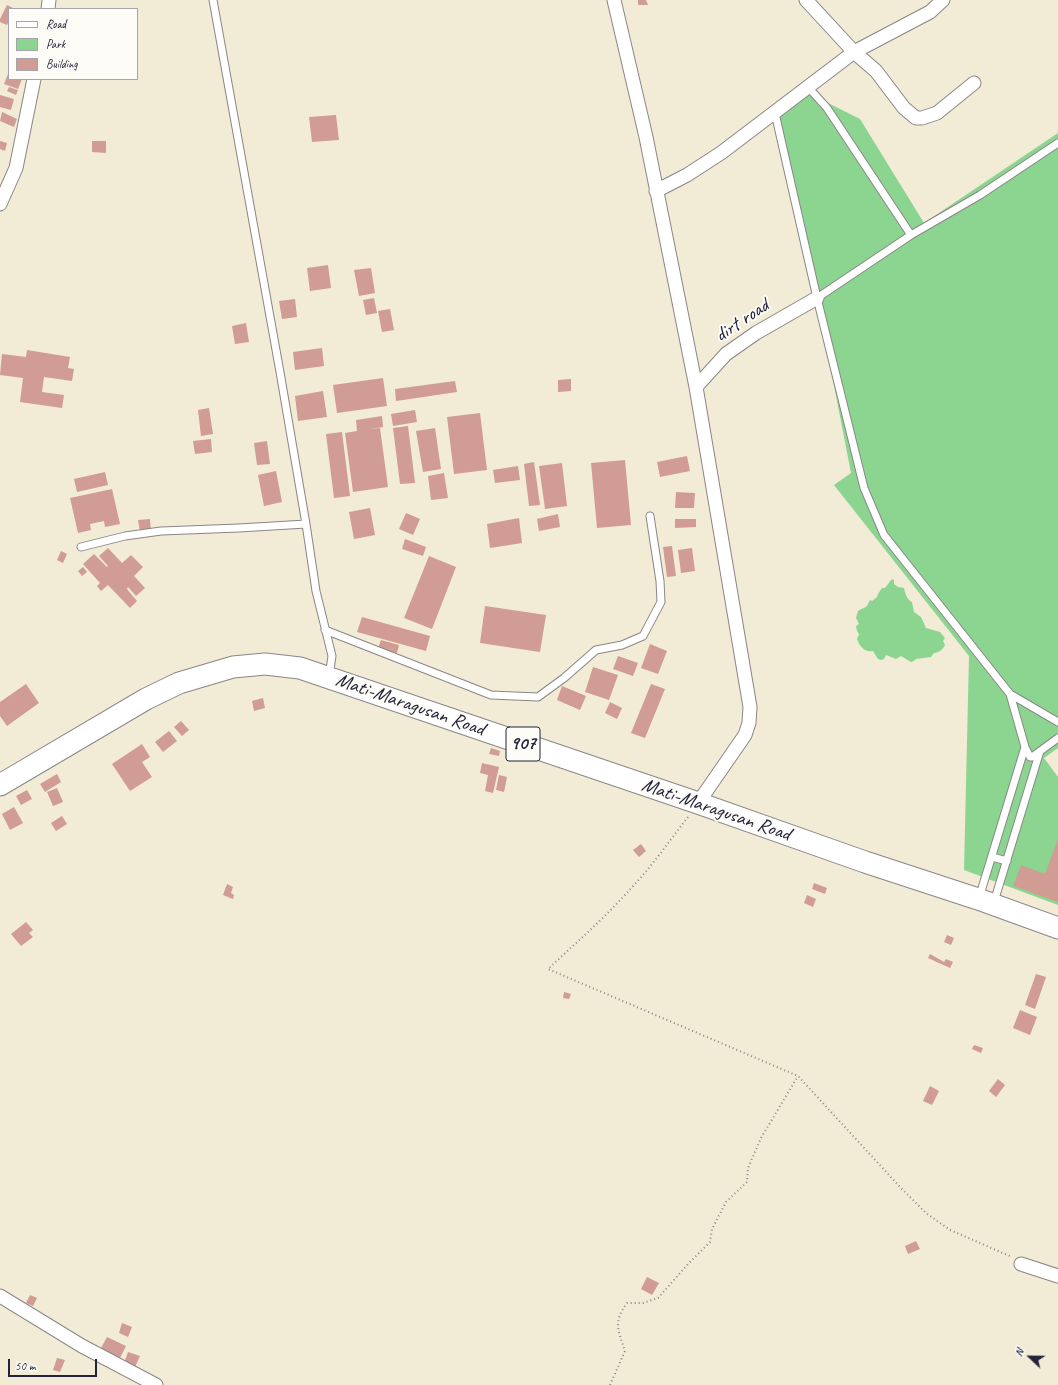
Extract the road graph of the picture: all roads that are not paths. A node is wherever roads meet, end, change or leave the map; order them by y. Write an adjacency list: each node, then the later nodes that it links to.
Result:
1 (213, 0): 17 (lane)
2 (614, 0): 11 (street)
3 (806, 0): 5 (street)
4 (943, 0): 5 (street)
5 (854, 52): 7 (street); 8 (street)
6 (34, 80): 12 (street)
7 (974, 84)
8 (808, 87): 9 (street); 13 (lane)
9 (775, 113): 11 (street); 14 (lane)
10 (1058, 143): 13 (lane)
11 (656, 191): 15 (street)
12 (0, 204)
13 (911, 235): 14 (lane)
14 (817, 298): 15 (street, dirt road); 21 (lane)
15 (696, 386): 27 (street)
16 (650, 516): 19 (lane)
17 (306, 524): 18 (lane); 19 (lane)
18 (81, 548)
19 (325, 630): 20 (lane)
20 (328, 678): 26 (main road, Mati-Maragusan Road / 907); 27 (main road, Mati-Maragusan Road / 907)
21 (1010, 694): 22 (lane); 24 (lane)
22 (1058, 722)
23 (1058, 738): 25 (lane)
24 (1025, 747): 25 (lane); 28 (lane)
25 (1040, 751): 29 (lane)
26 (0, 785)
27 (698, 803): 30 (main road, Mati-Maragusan Road / 907)
28 (992, 857): 29 (lane); 30 (lane)
29 (1007, 861): 30 (lane)
30 (986, 902): 31 (main road, Mati-Maragusan Road / 907)
31 (1058, 928)
32 (1018, 1260): 33 (street)
33 (1058, 1276)
34 (0, 1296): 35 (street)
35 (156, 1385)

